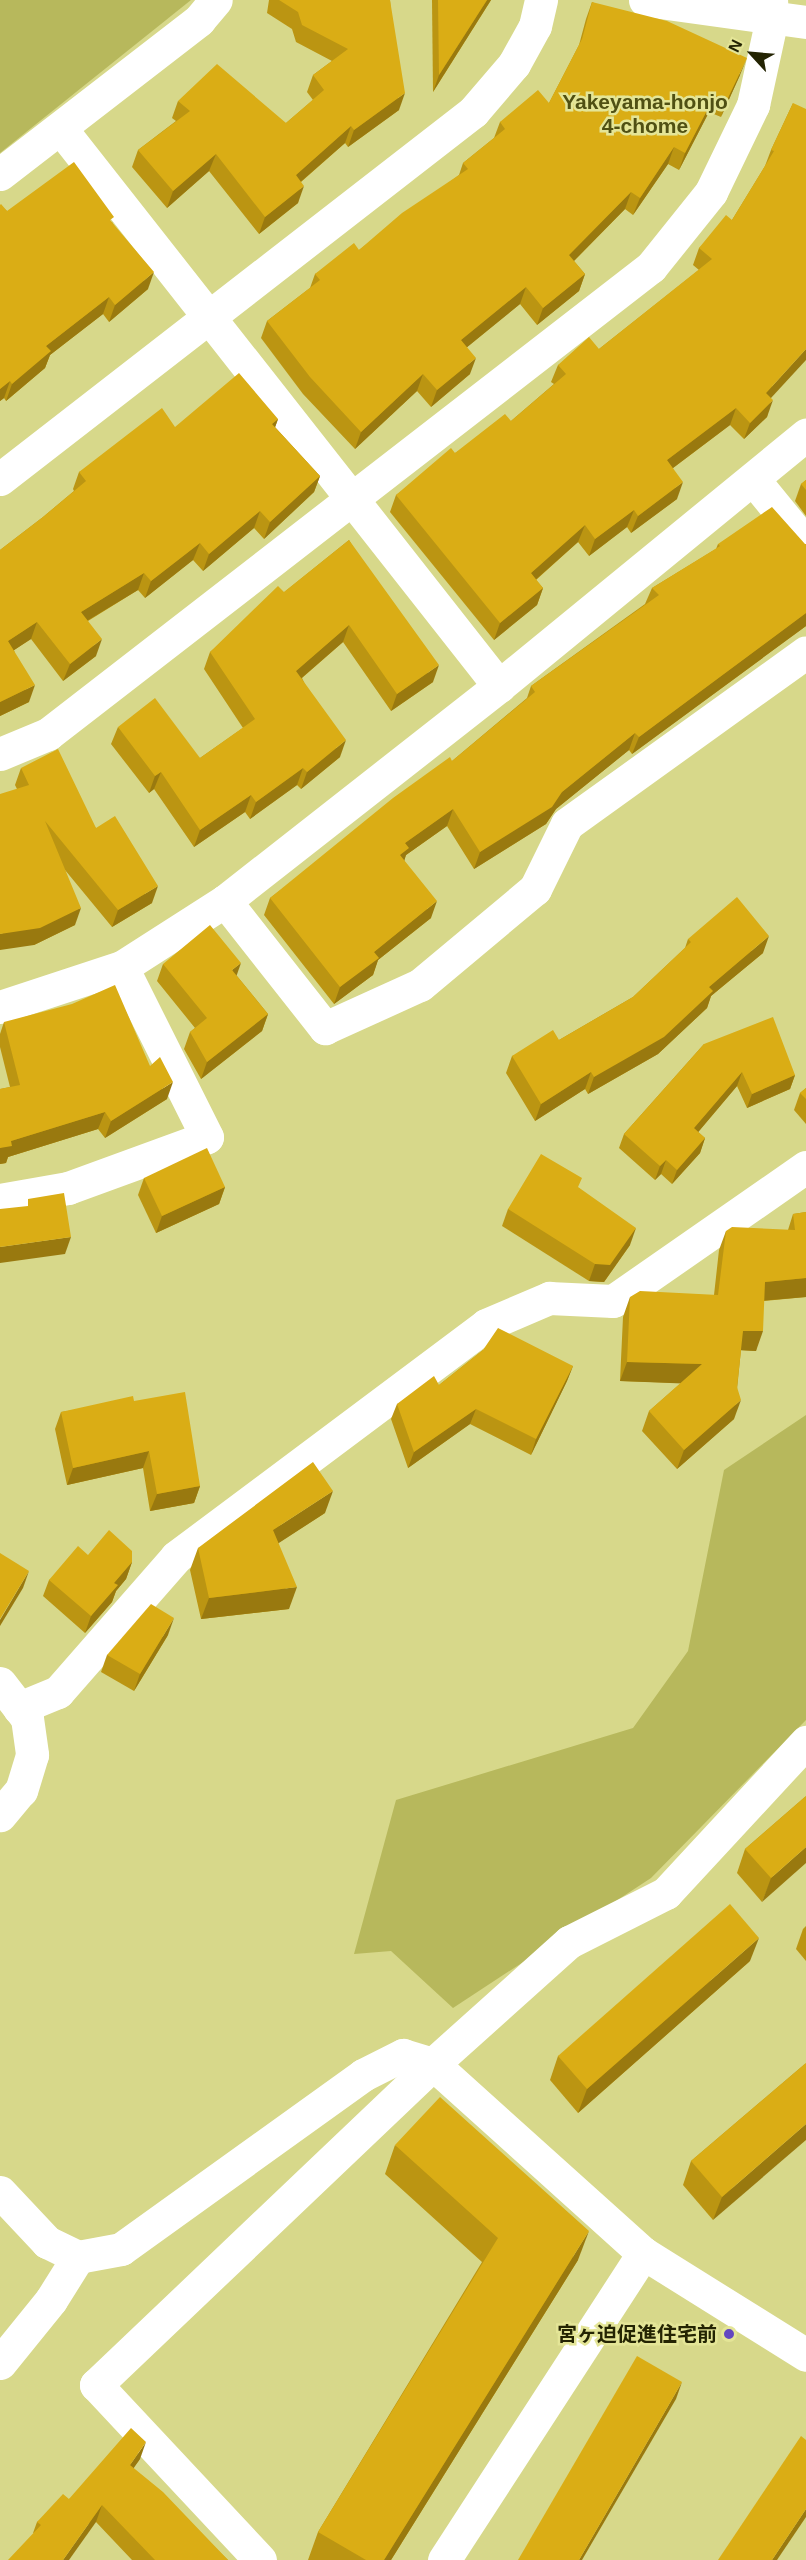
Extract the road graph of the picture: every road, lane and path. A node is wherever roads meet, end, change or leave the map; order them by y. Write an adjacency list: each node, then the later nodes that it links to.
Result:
1 (216, 0): 6 (street)
2 (541, 0): 8 (street)
3 (645, 0): 4 (street)
4 (771, 9): 5 (street); 12 (street)
5 (806, 22)
6 (61, 129): 7 (street); 8 (street)
7 (0, 174)
8 (212, 317): 10 (street); 12 (street)
9 (806, 435): 11 (street)
10 (0, 479)
11 (753, 479): 13 (street); 15 (street)
12 (351, 502): 15 (street); 16 (street)
13 (806, 544)
14 (806, 652): 17 (street)
15 (499, 686): 17 (street)
16 (0, 754)
17 (225, 902): 18 (street)
18 (122, 967): 19 (street); 21 (street)
19 (0, 1007)
20 (806, 1167): 22 (street)
21 (0, 1200)
22 (9, 1695): 24 (street)
23 (806, 1742): 25 (street)
24 (0, 1815)
25 (433, 2064): 27 (street); 28 (street); 31 (street)
26 (0, 2192): 28 (street)
27 (643, 2253): 29 (street); 32 (street)
28 (78, 2257): 30 (street)
29 (806, 2355)
30 (0, 2364)
31 (260, 2560)
32 (444, 2560)

